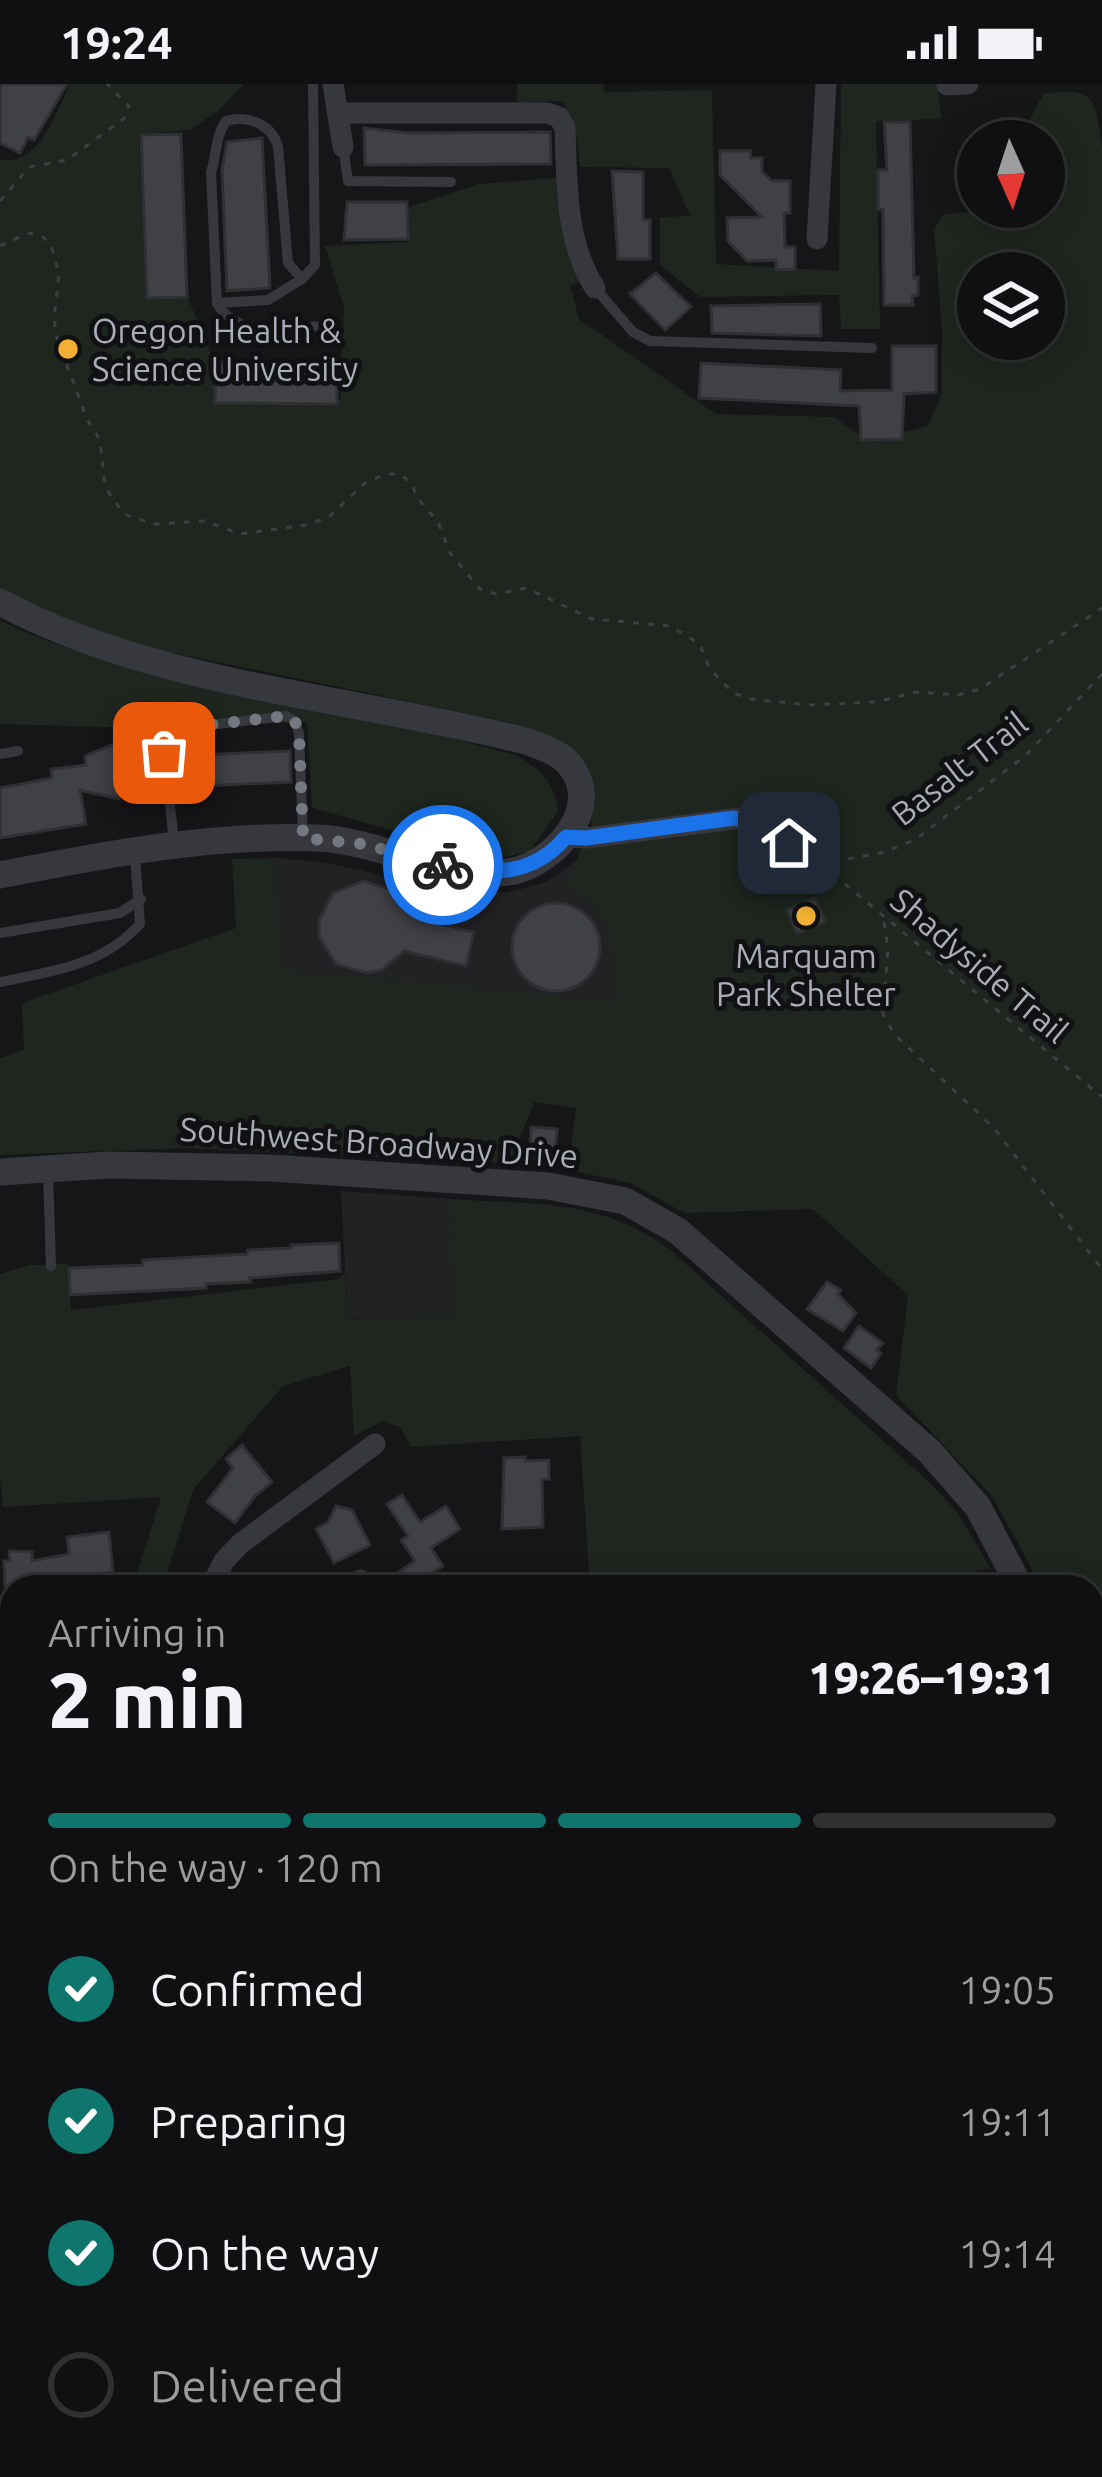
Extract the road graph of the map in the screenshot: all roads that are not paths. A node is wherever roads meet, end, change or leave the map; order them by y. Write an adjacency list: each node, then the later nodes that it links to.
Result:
1 (313, 84): 10 (lane)
2 (333, 84): 6 (street)
3 (826, 84): 9 (street)
4 (968, 84): 5 (street)
5 (947, 85)
6 (339, 113): 7 (street); 11 (street)
7 (343, 147): 8 (lane)
8 (452, 182)
9 (817, 238)
10 (302, 279): 12 (lane); 12 (lane)
11 (595, 288): 14 (lane)
12 (217, 303): 13 (lane)
13 (323, 326)
14 (872, 348)
15 (0, 602): 18 (street)
16 (18, 751): 17 (lane)
17 (0, 754)
18 (566, 837): 19 (street); 22 (street)
19 (303, 838): 20 (street); 20 (lane)
20 (174, 845): 21 (street)
21 (135, 852): 23 (street); 24 (lane)
22 (827, 869)
23 (0, 875)
24 (141, 899): 25 (lane); 26 (lane)
25 (0, 933)
26 (0, 982)
27 (48, 1167): 28 (street, Southwest Broadway Drive); 29 (lane); 32 (street, Southwest Broadway Drive)
28 (0, 1172)
29 (51, 1266)
30 (375, 1444): 31 (street)
31 (217, 1575)
32 (1013, 1575)

